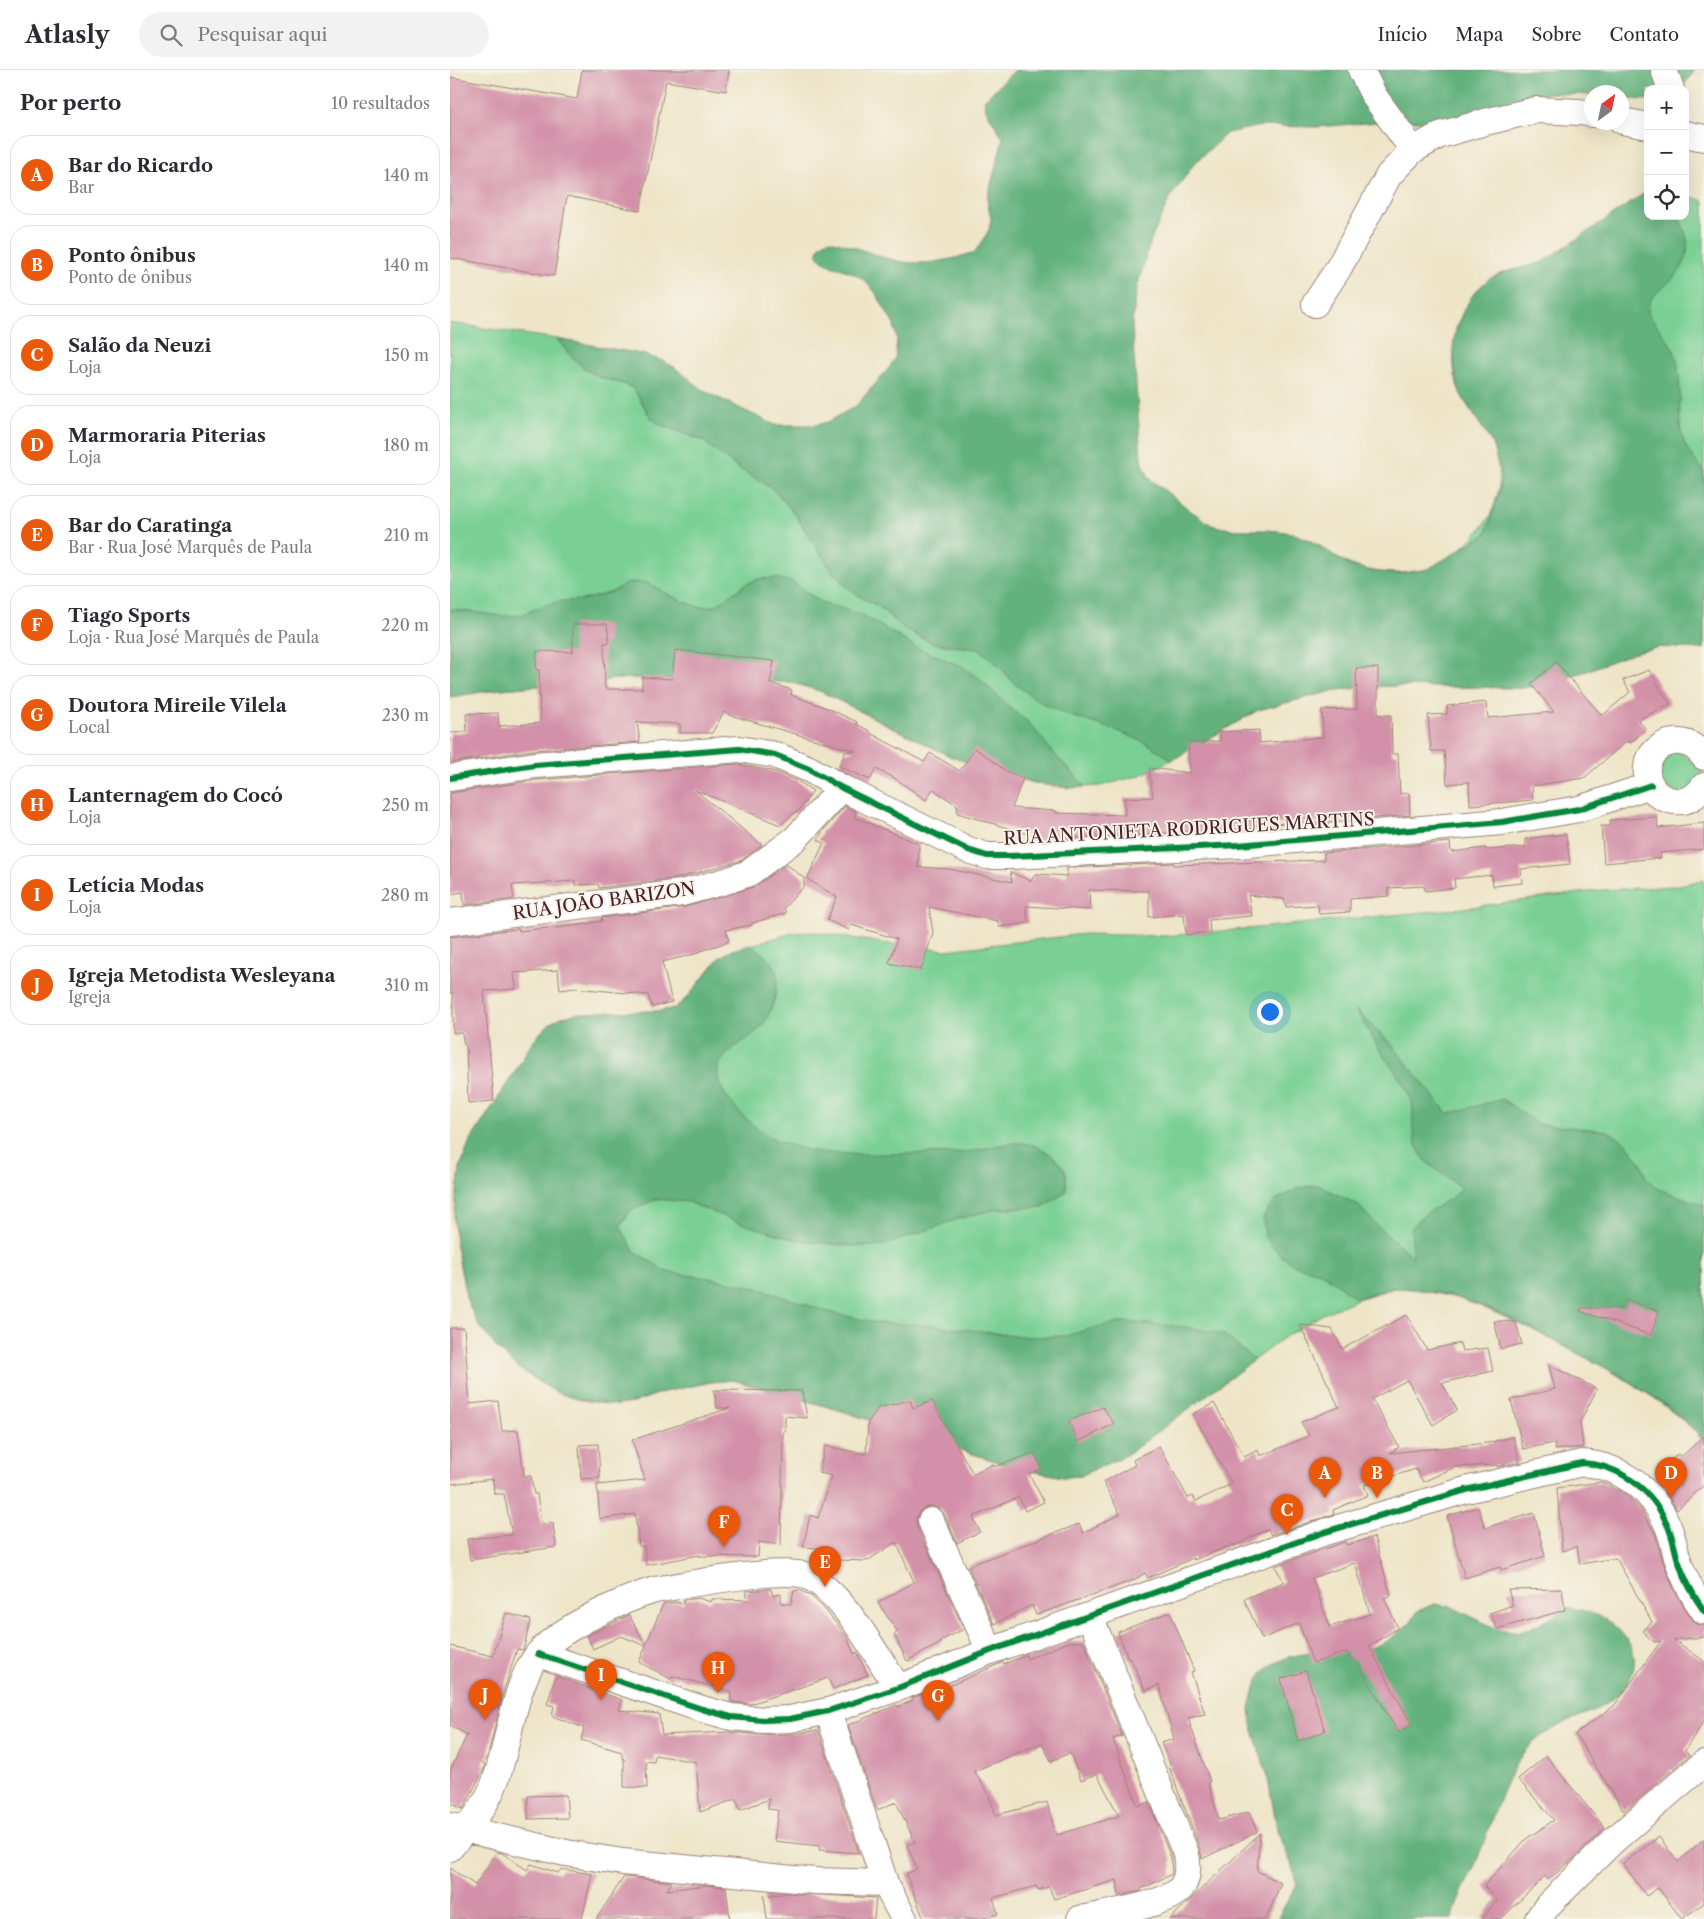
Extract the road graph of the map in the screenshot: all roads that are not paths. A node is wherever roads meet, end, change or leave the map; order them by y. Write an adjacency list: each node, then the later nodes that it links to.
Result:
1 (1361, 70): 9 (street)
2 (1664, 70): 3 (street)
3 (1670, 85)
4 (1584, 113): 9 (street)
5 (1629, 122): 6 (street)
6 (1644, 125)
7 (1689, 135): 8 (street)
8 (1704, 138)
9 (1413, 150): 10 (street)
10 (1315, 304)
11 (1704, 757): 13 (street)
12 (450, 778): 15 (street, RUA ANTONIETA RODRIGUES MARTINS)
13 (1651, 785): 14 (street); 15 (street, RUA ANTONIETA RODRIGUES MARTINS)
14 (1704, 786)
15 (842, 788): 16 (street, RUA JOÃO BARIZON)
16 (450, 922)
17 (931, 1521): 20 (street)
18 (1704, 1611): 19 (street)
19 (1090, 1616): 20 (street); 28 (street)
20 (990, 1651): 22 (street)
21 (538, 1654): 22 (street); 23 (street); 25 (street)
22 (898, 1688): 23 (street)
23 (828, 1711): 26 (street)
24 (1704, 1763): 29 (street)
25 (455, 1834): 26 (street)
26 (885, 1883): 27 (street)
27 (904, 1919)
28 (1080, 1919)
29 (1538, 1919)

